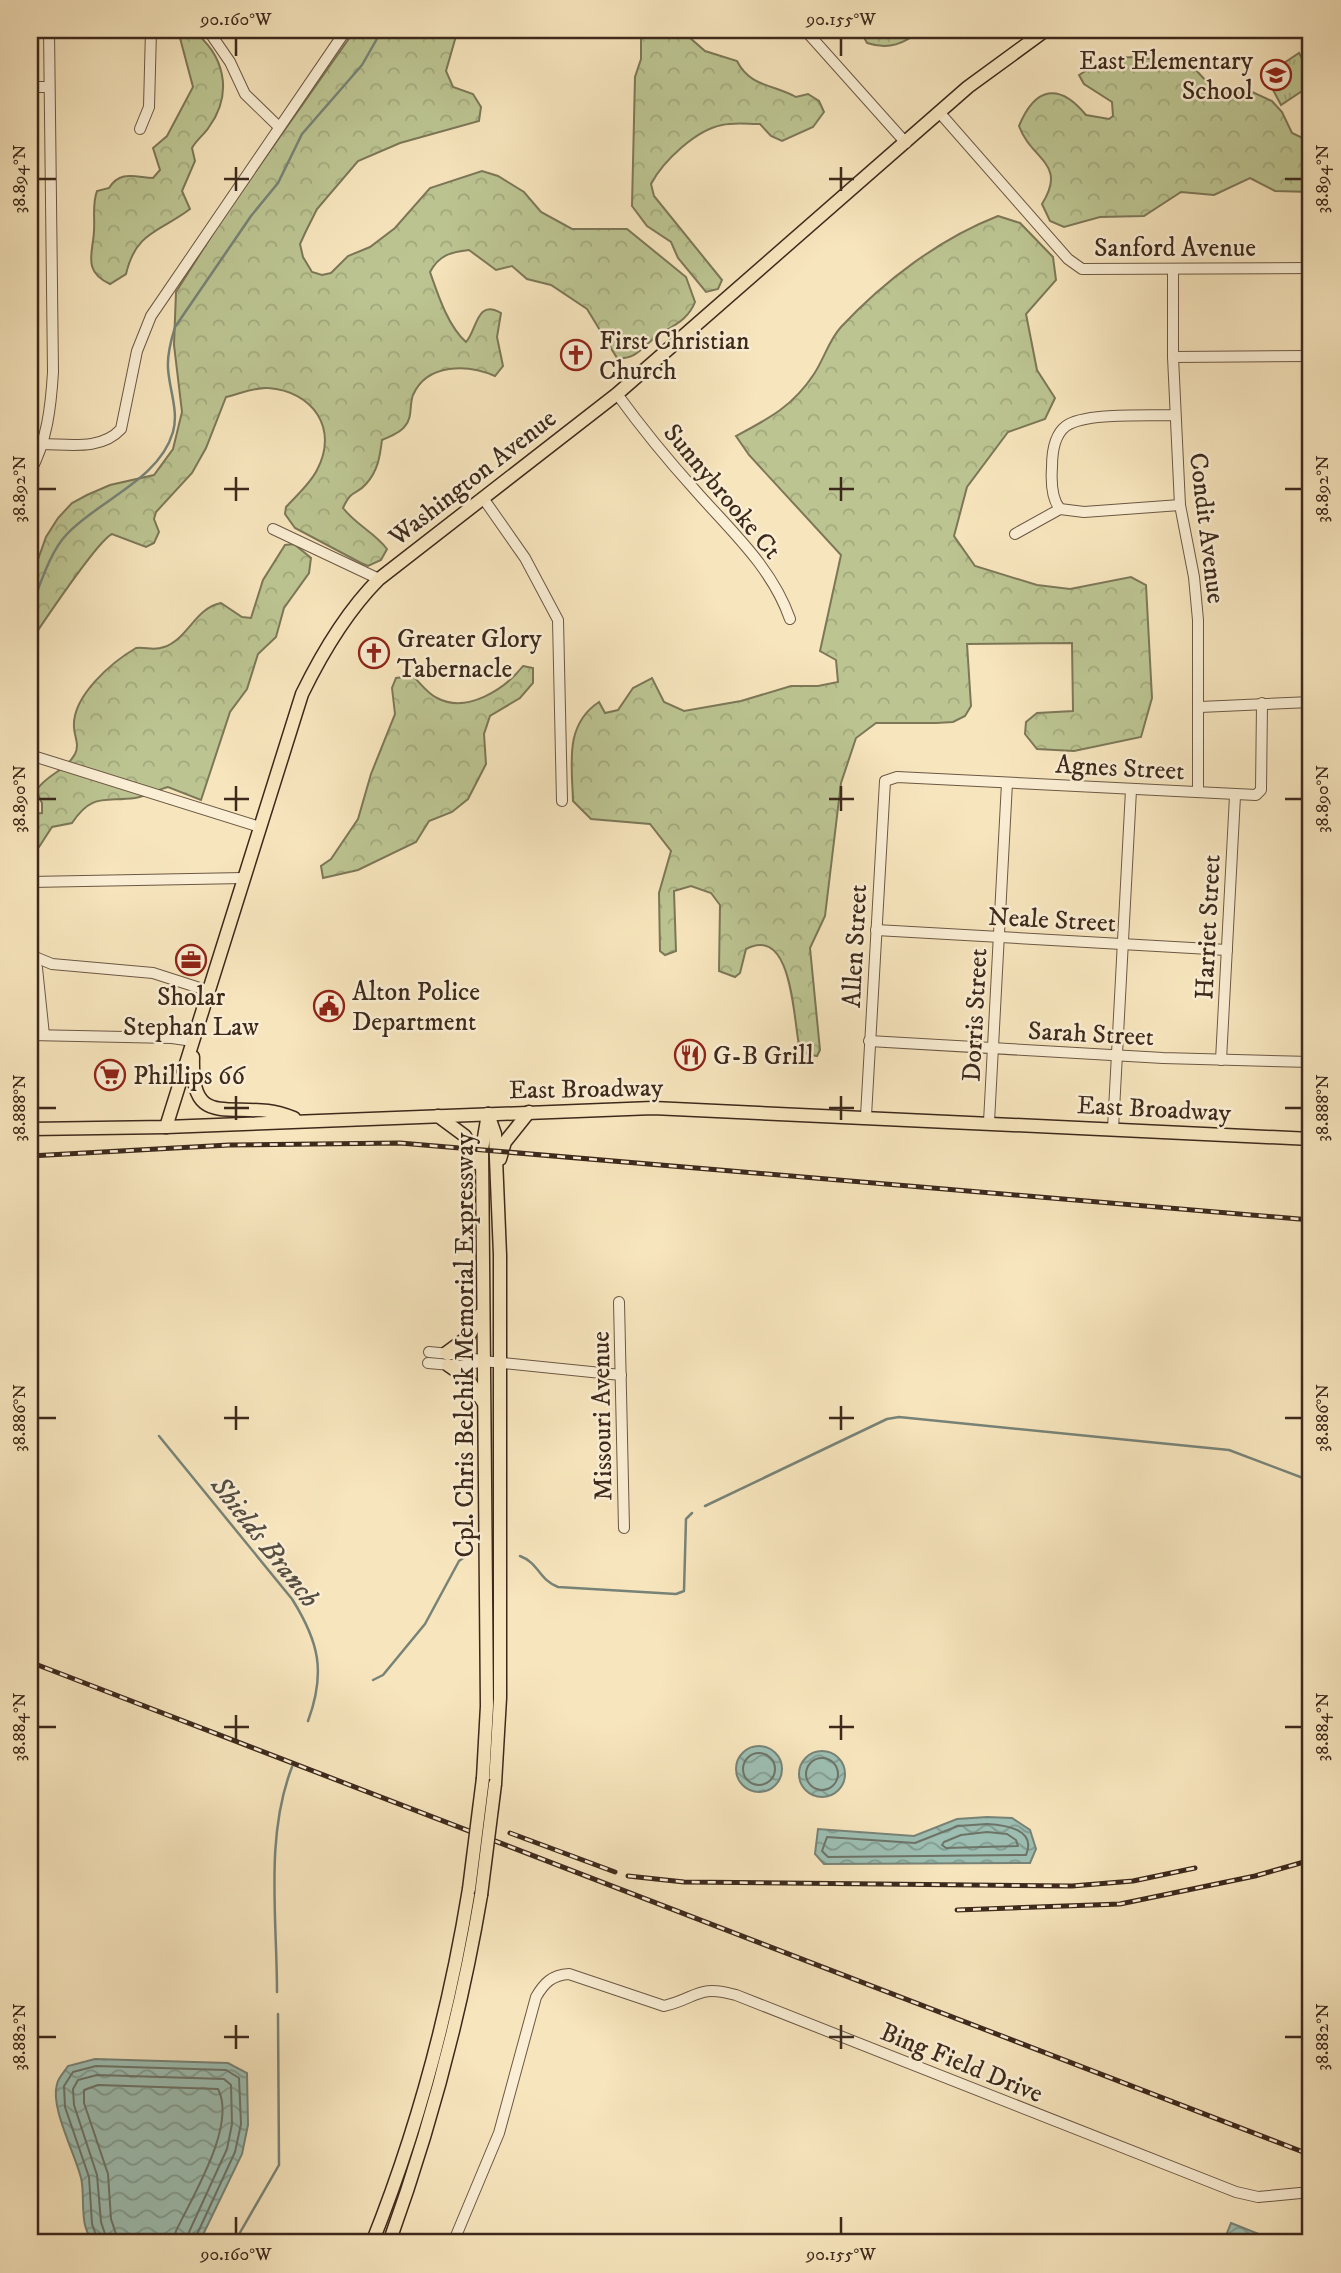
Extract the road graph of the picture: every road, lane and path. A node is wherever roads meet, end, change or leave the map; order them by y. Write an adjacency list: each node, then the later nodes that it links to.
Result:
1 (49, 30): 8 (street)
2 (152, 30): 11 (street)
3 (208, 30): 10 (street)
4 (346, 30): 10 (street)
5 (805, 30): 12 (street)
6 (1046, 30): 9 (main road, Washington Avenue)
7 (30, 87): 8 (street)
8 (50, 87): 19 (street)
9 (939, 112): 12 (main road, Washington Avenue); 14 (street, Sanford Avenue)
10 (278, 127): 19 (street)
11 (140, 129)
12 (906, 143): 17 (main road, Washington Avenue)
13 (1311, 268): 14 (street, Sanford Avenue)
14 (1173, 270): 16 (street, Condit Avenue)
15 (1311, 356): 16 (street)
16 (1173, 357): 18 (street, Condit Avenue)
17 (617, 394): 21 (main road, Washington Avenue); 27 (street, Sunnybrooke Ct)
18 (1175, 415): 22 (street, Condit Avenue); 23 (street)
19 (42, 443): 20 (street)
20 (30, 472)
21 (484, 498): 26 (main road, Washington Avenue); 37 (street)
22 (1180, 505): 23 (street); 30 (street, Condit Avenue)
23 (1060, 509): 25 (street)
24 (273, 529): 26 (street)
25 (1015, 534)
26 (379, 579): 38 (main road, Washington Avenue)
27 (790, 619)
28 (1311, 702): 29 (street)
29 (1262, 703): 30 (street); 36 (street)
30 (1200, 707): 35 (street, Condit Avenue)
31 (30, 755): 38 (street)
32 (887, 779): 33 (street, Agnes Street); 41 (street, Allen Street)
33 (1007, 783): 34 (street, Agnes Street); 42 (street, Dorris Street)
34 (1130, 790): 35 (street, Agnes Street); 43 (street)
35 (1198, 792): 36 (street, Agnes Street)
36 (1235, 796): 44 (street, Harriet Street)
37 (562, 801)
38 (260, 827): 39 (main road, Washington Avenue)
39 (244, 878): 40 (street); 46 (main road, Washington Avenue)
40 (30, 882)
41 (876, 930): 42 (street, Neale Street); 50 (street, Allen Street)
42 (999, 938): 43 (street, Neale Street); 51 (street, Dorris Street)
43 (1123, 944): 44 (street, Neale Street); 52 (street)
44 (1227, 950): 53 (street, Harriet Street)
45 (30, 956): 46 (street); 48 (street)
46 (209, 991): 49 (main road, Washington Avenue)
47 (30, 1035): 48 (street)
48 (44, 1035): 49 (street)
49 (193, 1041): 59 (main road); 61 (main road, Washington Avenue)
50 (869, 1041): 51 (street, Sarah Street); 58 (street, Allen Street)
51 (993, 1048): 52 (street, Sarah Street); 60 (street, Dorris Street)
52 (1118, 1055): 53 (street, Sarah Street); 63 (street)
53 (1221, 1060): 54 (street, Sarah Street)
54 (1311, 1062)
55 (529, 1112): 56 (main road, East Broadway); 58 (main road, East Broadway); 65 (main road)
56 (488, 1114): 57 (main road, East Broadway); 65 (main road, Cpl. Chris Belchik Memorial Expressway); 66 (main road, Cpl. Chris Belchik Memorial Expressway)
57 (437, 1116): 59 (main road, East Broadway); 66 (main road)
58 (866, 1116): 60 (main road, East Broadway)
59 (308, 1121): 61 (main road, East Broadway)
60 (989, 1122): 63 (main road, East Broadway)
61 (166, 1127): 62 (main road, East Broadway)
62 (30, 1129)
63 (1113, 1129): 64 (main road, East Broadway)
64 (1311, 1139)
65 (496, 1170): 72 (main road, Cpl. Chris Belchik Memorial Expressway)
66 (482, 1172): 68 (main road, Cpl. Chris Belchik Memorial Expressway)
67 (619, 1302): 73 (street, Missouri Avenue)
68 (482, 1308): 70 (main road); 71 (main road, Cpl. Chris Belchik Memorial Expressway)
69 (428, 1358): 70 (street)
70 (447, 1359): 71 (street); 74 (main road)
71 (483, 1362): 72 (street); 74 (main road, Cpl. Chris Belchik Memorial Expressway)
72 (499, 1363): 73 (street); 76 (main road, Cpl. Chris Belchik Memorial Expressway)
73 (621, 1375): 75 (street, Missouri Avenue)
74 (484, 1404): 76 (main road, Cpl. Chris Belchik Memorial Expressway)
75 (624, 1528)
76 (489, 1781): 77 (main road, Cpl. Chris Belchik Memorial Expressway, bridge)
77 (475, 1892): 79 (main road, Cpl. Chris Belchik Memorial Expressway); 80 (main road, Cpl. Chris Belchik Memorial Expressway)
78 (1311, 2192): 81 (street, Bing Field Drive)
79 (372, 2243)
80 (389, 2243)
81 (453, 2243)

